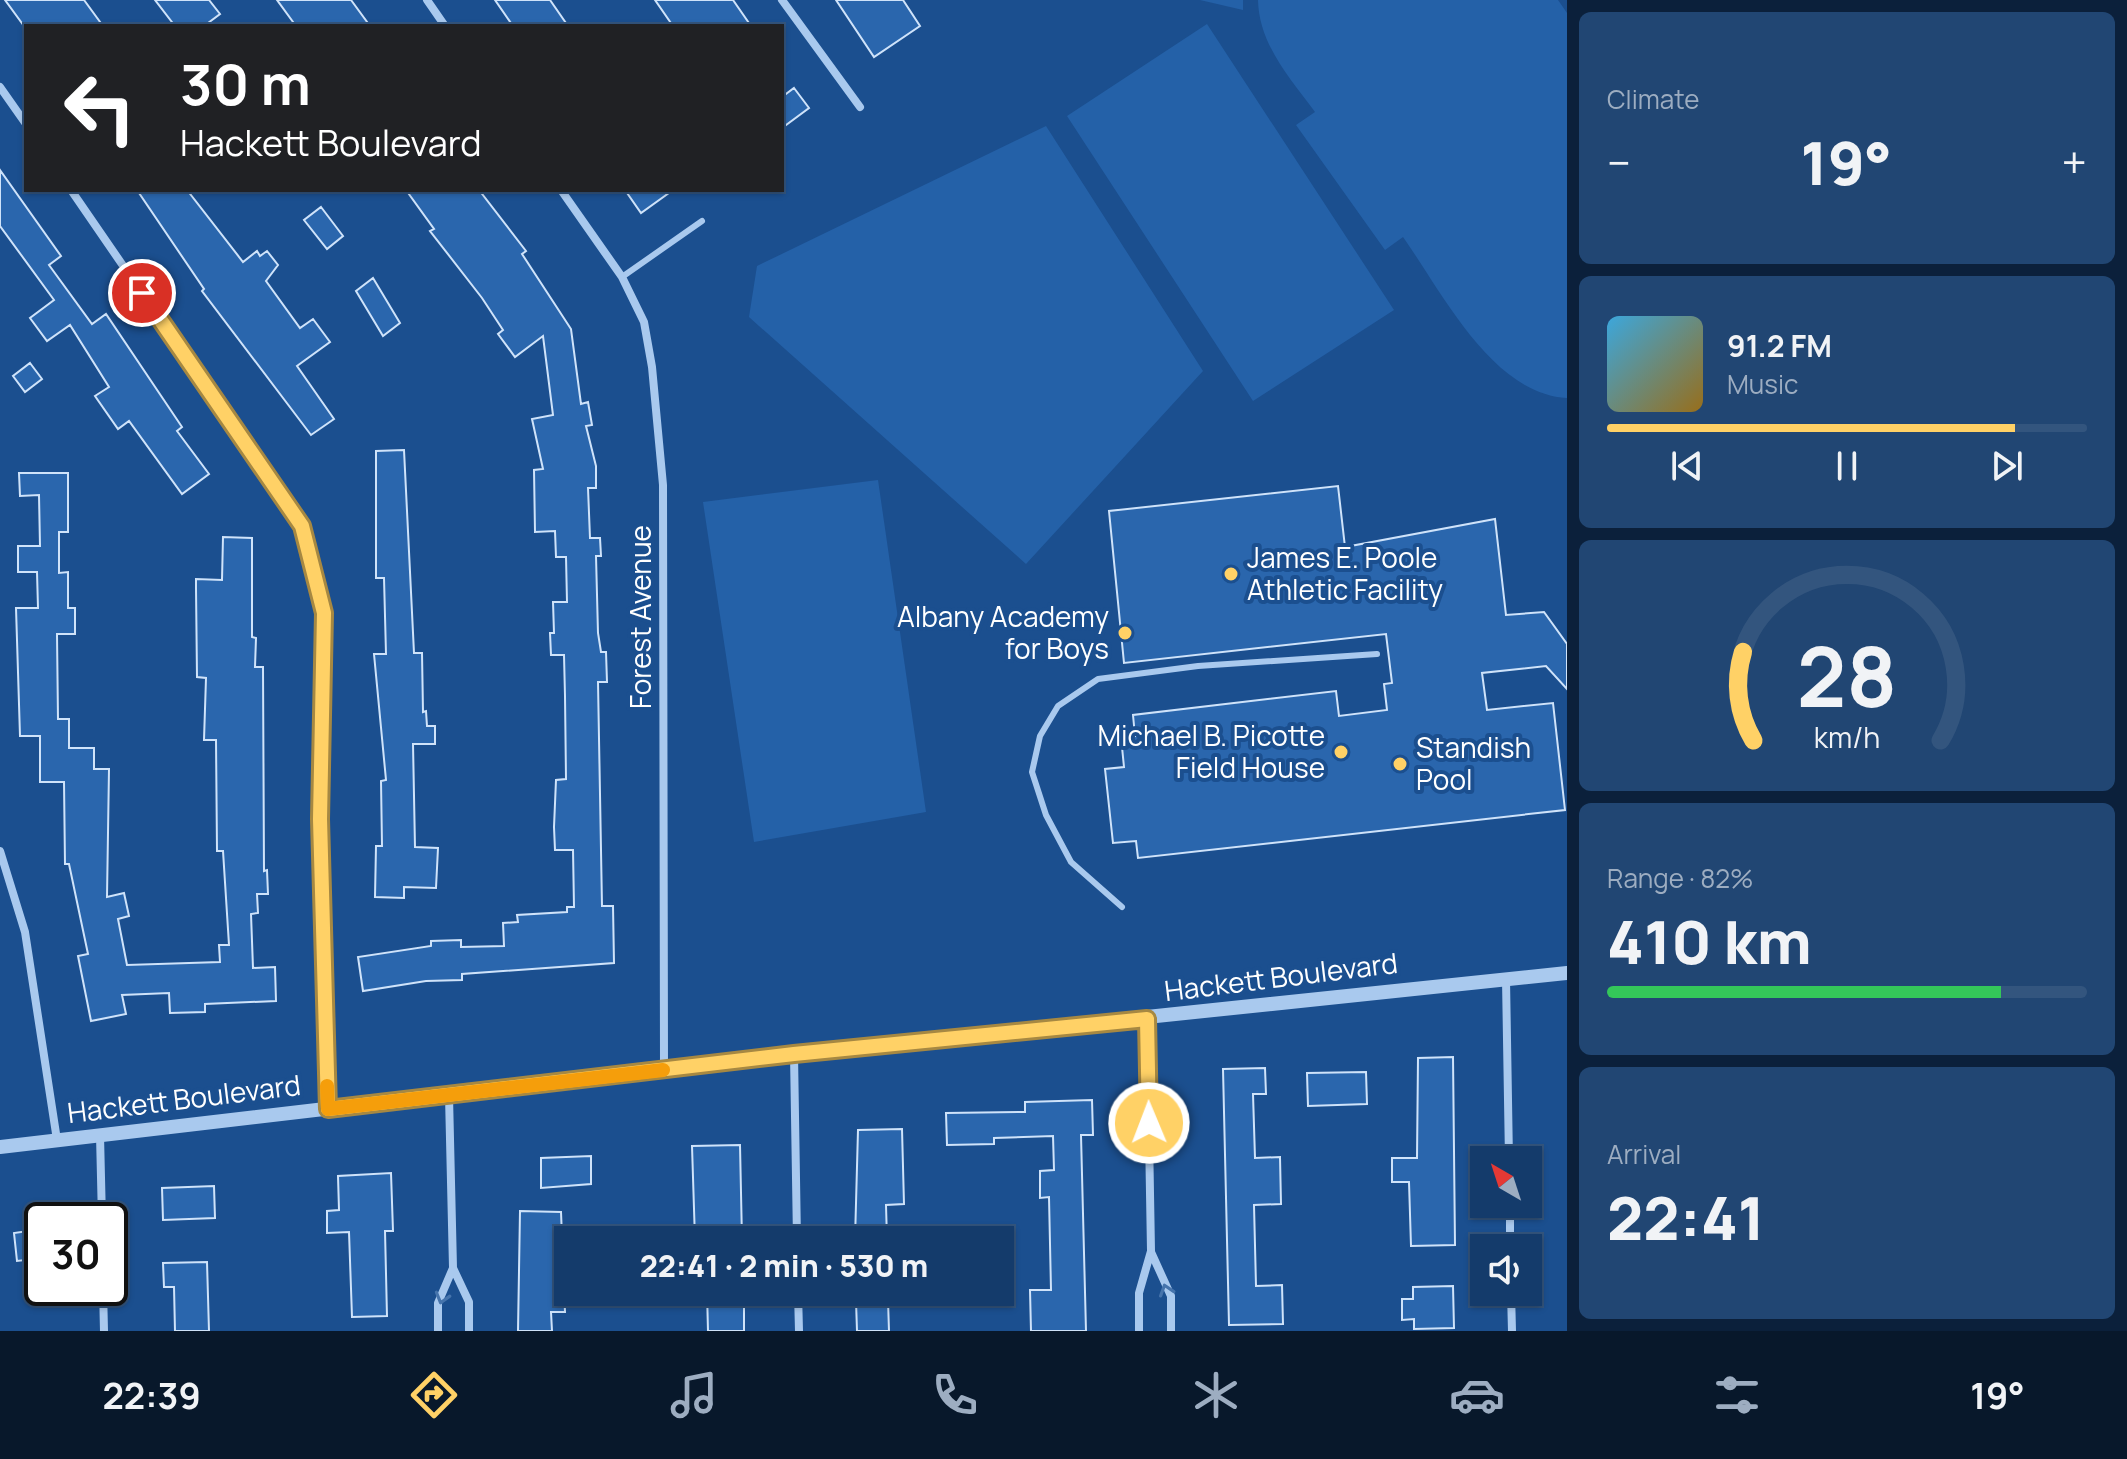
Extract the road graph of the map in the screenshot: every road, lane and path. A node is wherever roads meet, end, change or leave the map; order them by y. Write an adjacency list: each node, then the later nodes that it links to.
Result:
1 (427, 0): 3 (street)
2 (782, 0): 5 (street)
3 (444, 24)
4 (0, 87): 6 (street)
5 (860, 107)
6 (24, 121)
7 (72, 192): 20 (street)
8 (562, 192): 10 (street, Forest Avenue)
9 (702, 221): 10 (lane)
10 (622, 277): 18 (street, Forest Avenue)
11 (1377, 654): 13 (lane)
12 (0, 851): 22 (street)
13 (1122, 907)
14 (1567, 973): 15 (street, Hackett Boulevard)
15 (1506, 978): 16 (street, Hackett Boulevard); 23 (street)
16 (1147, 1019): 17 (street, Hackett Boulevard); 27 (street)
17 (794, 1054): 18 (street, Hackett Boulevard); 26 (street)
18 (664, 1070): 19 (street, Hackett Boulevard)
19 (449, 1096): 20 (street, Hackett Boulevard); 28 (street)
20 (328, 1109): 21 (street, Hackett Boulevard)
21 (100, 1134): 22 (street, Hackett Boulevard); 25 (street)
22 (57, 1140): 24 (street, Hackett Boulevard)
23 (1509, 1146)
24 (0, 1147)
25 (102, 1202)
26 (797, 1226)
27 (1151, 1251): 36 (street); 37 (street, one-way to 27)
28 (453, 1268): 33 (street, one-way to 33); 34 (street)
29 (103, 1306): 32 (street)
30 (798, 1306): 35 (street)
31 (1511, 1306): 38 (street)
32 (104, 1331)
33 (438, 1331)
34 (469, 1331)
35 (799, 1331)
36 (1139, 1331)
37 (1171, 1331)
38 (1512, 1331)

